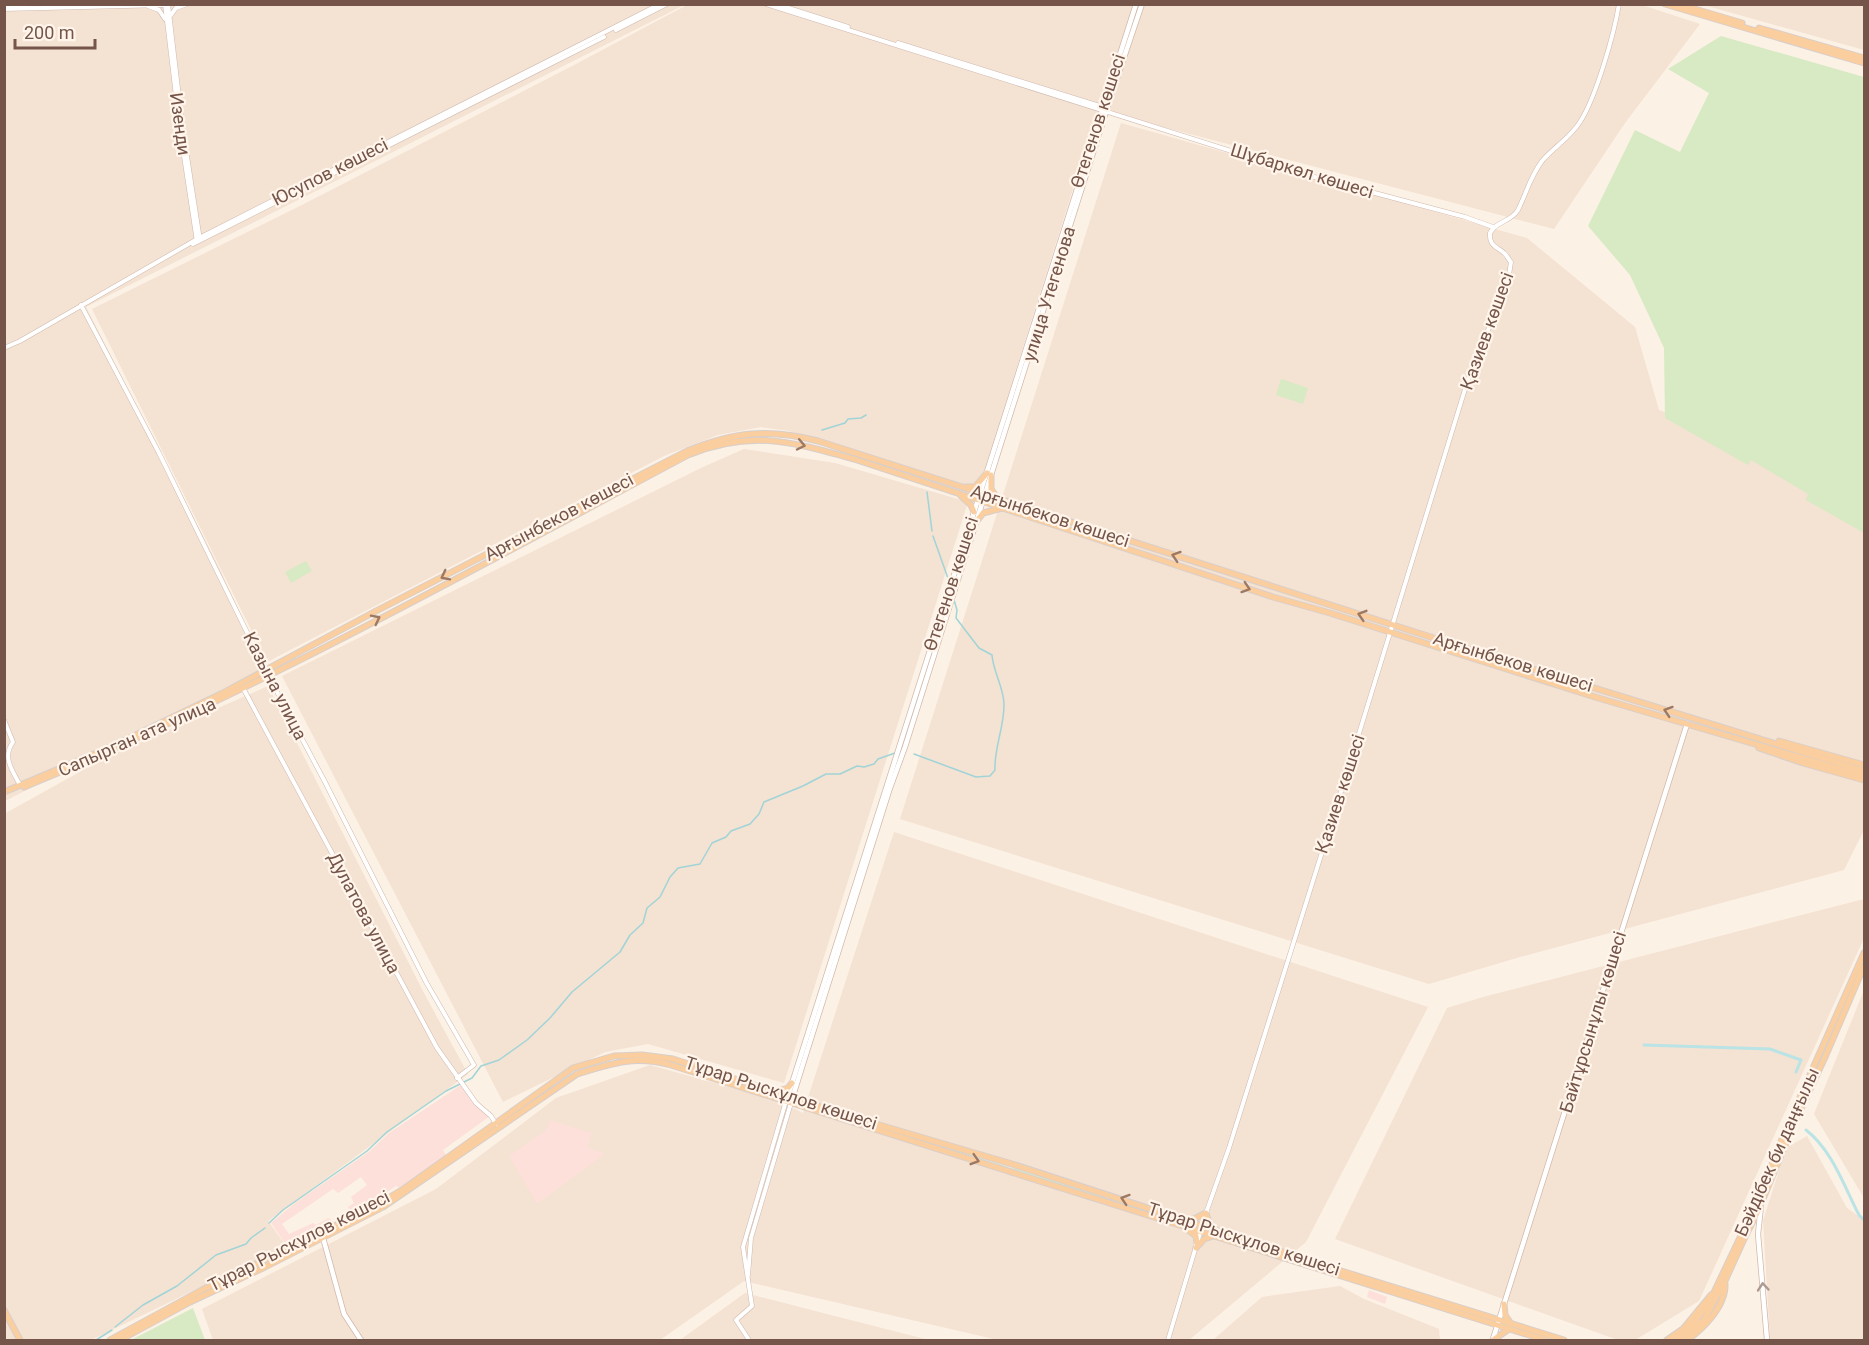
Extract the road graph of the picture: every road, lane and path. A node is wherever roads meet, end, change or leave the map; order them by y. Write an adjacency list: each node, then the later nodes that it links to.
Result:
1 (49, 4): 14 (street)
2 (166, 4): 12 (street); 15 (street, Изенди)
3 (187, 4): 15 (street)
4 (660, 4): 21 (street, Юсупов көшесі)
5 (666, 4): 22 (street, Юсупов көшесі)
6 (766, 4): 17 (street, Шұбаркөл көшесі)
7 (776, 4): 17 (street, Шұбаркөл көшесі)
8 (1136, 4): 17 (main road, Өтегенов көшесі)
9 (1142, 4): 17 (main road)
10 (1619, 4): 19 (street)
11 (1678, 4): 16 (main road)
12 (145, 5): 14 (street); 15 (street)
13 (1668, 5): 16 (main road)
14 (4, 7)
15 (169, 26): 20 (street, Изенди); 22 (street, Изенди)
16 (1864, 60)
17 (1106, 110): 18 (main road, Өтегенов көшесі); 19 (street, Шұбаркөл көшесі)
18 (1096, 132): 23 (main road, улица Утегенова); 23 (main road, Өтегенов көшесі)
19 (1493, 227): 42 (street, Қазиев көшесі)
20 (198, 230): 21 (street); 22 (street, Изенди)
21 (208, 234): 22 (street, Юсупов көшесі)
22 (197, 241): 26 (street, Юсупов көшесі)
23 (1060, 249): 24 (main road, Өтегенов көшесі); 30 (main road, улица Утегенова)
24 (1042, 297): 25 (main road); 30 (main road, Өтегенов көшесі)
25 (1037, 301)
26 (81, 305): 27 (street, Юсупов көшесі); 44 (street, Казына улица)
27 (4, 348)
28 (693, 451): 29 (main road, Арғынбеков көшесі); 35 (main road, Арғынбеков көшесі); 37 (main road, Арғынбеков көшесі)
29 (876, 464): 31 (main road, Арғынбеков көшесі); 32 (main road, Арғынбеков көшесі)
30 (989, 474): 31 (main road); 33 (main road, улица Утегенова); 34 (main road)
31 (958, 487): 33 (main road, Арғынбеков көшесі)
32 (959, 495): 33 (main road, Арғынбеков көшесі); 36 (main road)
33 (981, 498): 34 (main road, Арғынбеков көшесі); 36 (main road, Өтегенов көшесі); 38 (main road, улица Утегенова)
34 (1004, 505): 38 (main road); 42 (main road, Арғынбеков көшесі, one-way to 34); 43 (main road, Арғынбеков көшесі, one-way to 43)
35 (567, 511): 37 (main road); 39 (main road, Арғынбеков көшесі)
36 (974, 512): 46 (main road, Өтегенов көшесі)
37 (571, 518): 40 (main road, Арғынбеков көшесі)
38 (976, 522): 41 (main road, улица Утегенова)
39 (474, 562): 40 (main road); 44 (main road, Арғынбеков көшесі, one-way to 44)
40 (477, 569): 44 (main road, Арғынбеков көшесі, one-way to 40)
41 (957, 584): 46 (main road, Өтегенов көшесі)
42 (1392, 624): 43 (street, Қазиев көшесі); 49 (main road, Арғынбеков көшесі, one-way to 42)
43 (1390, 632): 48 (main road, Арғынбеков көшесі); 64 (street, Қазиев көшесі)
44 (267, 673): 45 (main road, Сапырган ата улица); 52 (main road, Сапырган ата улица); 58 (street, Казына улица)
45 (243, 688): 53 (main road, Сапырган ата улица); 58 (street, Дулатова улица)
46 (913, 714): 59 (main road, Өтегенов көшесі); 61 (main road, Өтегенов көшесі)
47 (4, 720): 52 (street)
48 (1687, 724): 49 (main road, Арғынбеков көшесі); 73 (main road, Байтұрсынұлы көшесі)
49 (1754, 740): 50 (main road); 51 (main road, Арғынбеков көшесі)
50 (1864, 765)
51 (1864, 776)
52 (20, 785): 53 (main road, Сапырган ата улица)
53 (4, 794)
54 (1864, 946): 56 (main road)
55 (1864, 953): 56 (main road, Бәйдібек би даңғылы)
56 (1863, 967): 63 (main road, Бәйдібек би даңғылы); 72 (main road, Бәйдібек би даңғылы)
57 (711, 1074): 60 (main road, Тұрар Рыскұлов көшесі); 61 (main road, Тұрар Рыскұлов көшесі); 62 (main road, Тұрар Рыскұлов көшесі)
58 (457, 1078): 62 (street, Дулатова улица)
59 (792, 1083): 60 (main road); 61 (main road, Өтегенов көшесі)
60 (775, 1091): 61 (main road, Тұрар Рыскұлов көшесі)
61 (789, 1099): 65 (main road, Тұрар Рыскұлов көшесі); 82 (street)
62 (497, 1125): 70 (main road, Тұрар Рыскұлов көшесі)
63 (1762, 1203): 67 (main road, Бәйдібек би даңғылы); 69 (main road)
64 (1206, 1213): 65 (main road); 66 (street, Қазиев көшесі); 68 (main road)
65 (1186, 1224): 66 (main road, Тұрар Рыскұлов көшесі); 71 (main road)
66 (1201, 1229): 68 (main road, Тұрар Рыскұлов көшесі); 71 (street, Қазиев көшесі)
67 (1749, 1229): 69 (main road); 72 (main road, Бәйдібек би даңғылы)
68 (1215, 1233): 71 (main road); 76 (main road, Тұрар Рыскұлов көшесі)
69 (1758, 1234): 91 (main road, one-way to 69)
70 (322, 1236): 79 (main road, Тұрар Рыскұлов көшесі); 80 (main road, Тұрар Рыскұлов көшесі); 81 (main road)
71 (1197, 1246): 83 (street, Қазиев көшесі)
72 (1721, 1283): 87 (main road); 88 (main road, Бәйдібек би даңғылы); 89 (main road, Бәйдібек би даңғылы); 90 (main road)
73 (1504, 1304): 76 (main road, Байтұрсынұлы көшесі); 77 (main road)
74 (4, 1310): 78 (main road)
75 (4, 1318): 78 (main road)
76 (1498, 1323): 77 (main road, Тұрар Рыскұлов көшесі); 84 (main road, Байтұрсынұлы көшесі)
77 (1511, 1327): 84 (main road); 85 (main road); 86 (main road)
78 (18, 1341)
79 (110, 1341)
80 (120, 1341)
81 (361, 1341)
82 (749, 1341)
83 (1168, 1341)
84 (1493, 1341)
85 (1545, 1341)
86 (1564, 1341)
87 (1666, 1341)
88 (1673, 1341)
89 (1680, 1341)
90 (1687, 1341)
91 (1767, 1341)

